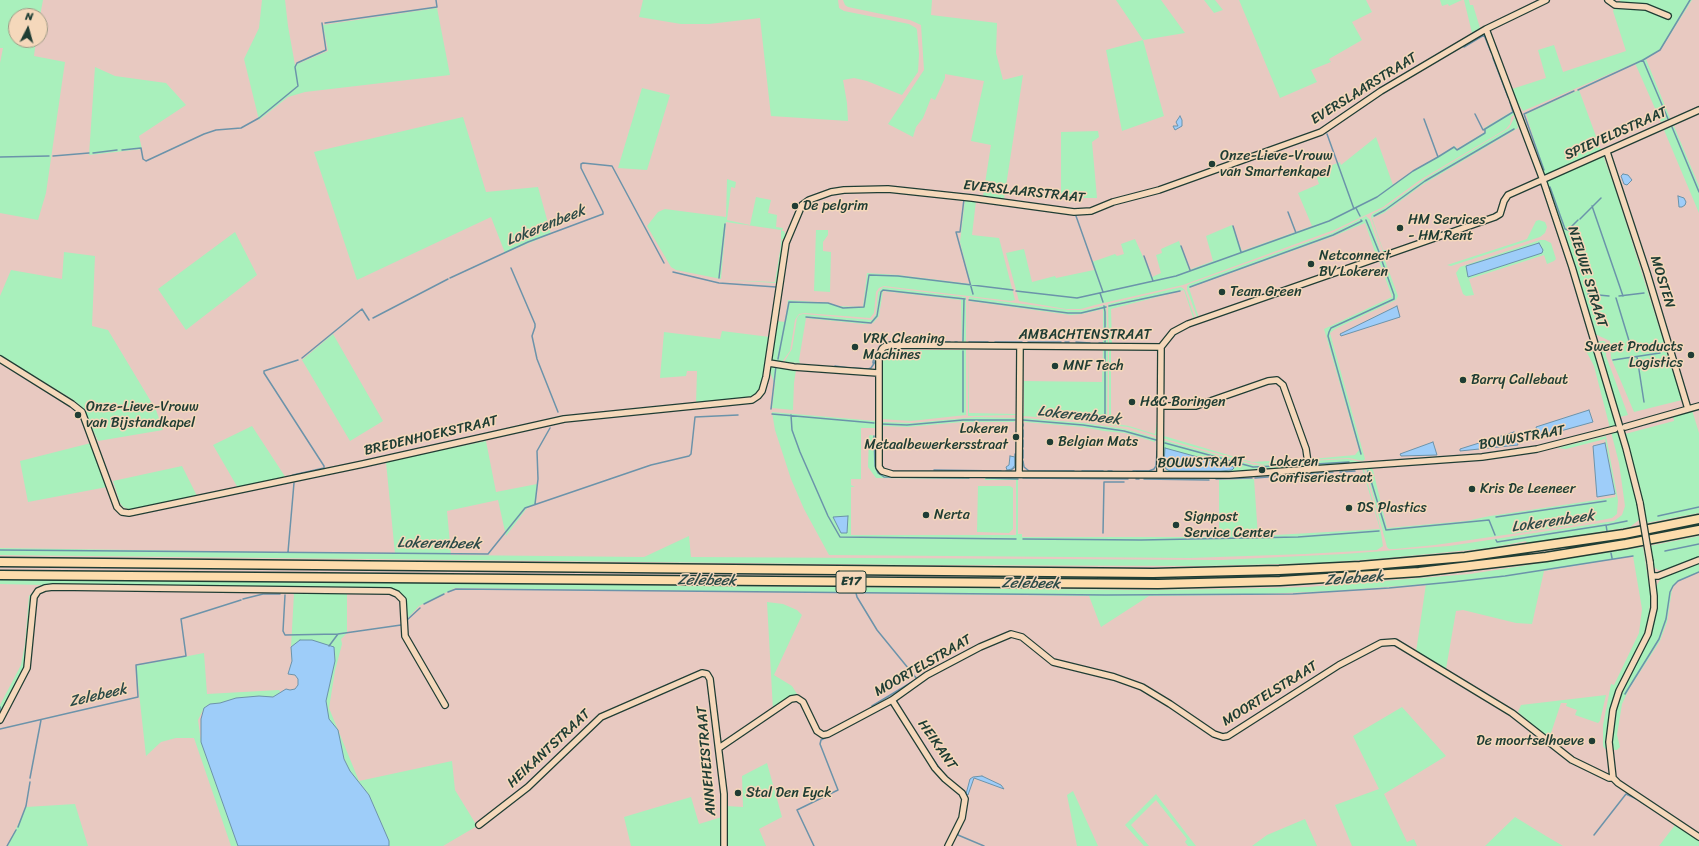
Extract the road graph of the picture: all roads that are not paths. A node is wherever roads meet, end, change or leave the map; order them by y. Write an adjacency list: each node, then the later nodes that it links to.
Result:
1 (1546, 0): 4 (street, EVERSLAARSTRAAT)
2 (1608, 0): 3 (street)
3 (1668, 16)
4 (1486, 28): 7 (street, NIEUWE STRAAT); 11 (street, EVERSLAARSTRAAT)
5 (1699, 110): 6 (street, SPIEVELDSTRAAT)
6 (1608, 152): 7 (street, SPIEVELDSTRAAT); 16 (street, MOSTEN)
7 (1543, 180): 9 (street, AMBACHTENSTRAAT); 27 (street, NIEUWE STRAAT, bridge)
8 (1020, 346): 9 (street, AMBACHTENSTRAAT); 12 (street, AMBACHTENSTRAAT); 20 (street)
9 (1161, 347): 14 (street)
10 (0, 358): 13 (street, BREDENHOEKSTRAAT)
11 (769, 363): 12 (street); 13 (street, EVERSLAARSTRAAT)
12 (878, 373): 20 (street, BOUWSTRAAT)
13 (752, 400)
14 (1161, 406): 19 (street); 21 (street)
15 (1699, 406): 16 (street)
16 (1688, 409): 17 (street)
17 (1624, 427)
18 (1616, 430): 19 (street, BOUWSTRAAT)
19 (1309, 470): 21 (street, BOUWSTRAAT)
20 (1019, 474): 21 (street, BOUWSTRAAT)
21 (1160, 476)
22 (1699, 520): 25 (highway, E17)
23 (1699, 530): 26 (highway, E17)
24 (1699, 560): 27 (street)
25 (0, 562)
26 (0, 575)
27 (1653, 576): 33 (street, NIEUWE STRAAT)
28 (707, 674): 32 (street, ANNEHEISTRAAT); 34 (street, HEIKANTSTRAAT)
29 (892, 700): 32 (street, MOORTELSTRAAT); 33 (street, MOORTELSTRAAT); 37 (street, HEIKANT)
30 (445, 705): 31 (street)
31 (0, 720)
32 (719, 748): 36 (street, ANNEHEISTRAAT)
33 (1614, 778): 35 (street)
34 (479, 825)
35 (1699, 837)
36 (724, 846)
37 (948, 846)

